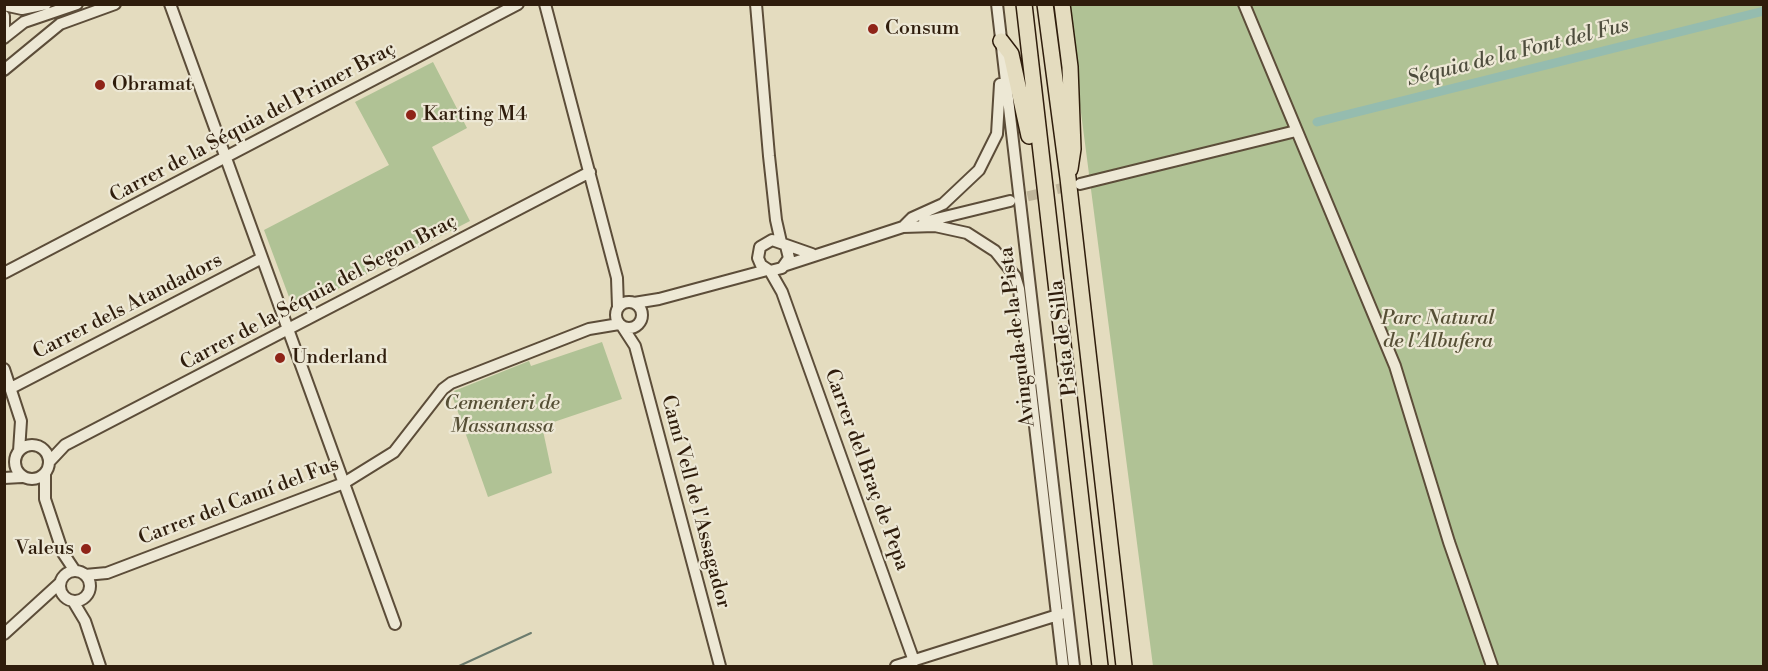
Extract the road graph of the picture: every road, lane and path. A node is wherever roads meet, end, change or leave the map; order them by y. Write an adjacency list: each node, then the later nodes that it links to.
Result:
1 (46, 4): 13 (street)
2 (77, 4): 15 (street)
3 (115, 4): 17 (street)
4 (170, 4): 20 (street)
5 (518, 4): 20 (street, Carrer de la Séquia del Primer Braç)
6 (545, 4): 21 (street)
7 (756, 4): 25 (street)
8 (997, 4): 16 (street, Avinguda de la Pista)
9 (1023, 4): 24 (highway, Pista de Silla)
10 (1045, 4): 22 (highway, Pista de Silla)
11 (1062, 4): 22 (highway)
12 (1244, 4): 19 (street)
13 (4, 5)
14 (4, 16): 15 (street)
15 (5, 38)
16 (1001, 41): 18 (street, Avinguda de la Pista); 24 (highway)
17 (4, 70)
18 (1004, 71): 26 (street); 66 (street, Avinguda de la Pista)
19 (1296, 131): 22 (street); 78 (street)
20 (225, 159): 30 (street); 34 (street, Carrer de la Séquia del Primer Braç)
21 (590, 172): 36 (street); 44 (street, Carrer de la Séquia del Segon Braç)
22 (1074, 181): 77 (highway, Pista de Silla)
23 (1010, 201): 26 (street)
24 (1046, 208): 76 (highway, Pista de Silla)
25 (776, 220): 27 (street); 28 (street)
26 (903, 227): 29 (street); 66 (street, Avinguda de la Pista)
27 (768, 241): 28 (street); 31 (street)
28 (784, 244): 29 (street); 32 (street)
29 (812, 254): 32 (street)
30 (262, 258): 44 (street); 47 (street, Carrer dels Atandadors)
31 (758, 258): 33 (street); 35 (street)
32 (784, 266): 33 (street); 37 (street, Carrer del Braç de Pepa)
33 (768, 270): 35 (street); 37 (street, Carrer del Braç de Pepa)
34 (4, 273)
35 (739, 276): 38 (street)
36 (617, 278): 39 (street); 40 (street)
37 (782, 292): 70 (street, Carrer del Braç de Pepa)
38 (659, 299): 39 (street); 41 (street)
39 (633, 302): 40 (street); 41 (street)
40 (617, 309): 42 (street); 43 (street, Carrer del Camí del Fus)
41 (639, 321): 42 (street); 45 (street, Camí Vell de l'Assagador)
42 (621, 325): 43 (street, Carrer del Camí del Fus); 45 (street, Camí Vell de l'Assagador)
43 (589, 329): 57 (street, Carrer del Camí del Fus)
44 (288, 330): 49 (street, Carrer de la Séquia del Segon Braç); 57 (street)
45 (635, 346): 72 (street, Camí Vell de l'Assagador)
46 (4, 369): 47 (street)
47 (11, 388): 48 (street)
48 (21, 421): 50 (street); 51 (street)
49 (65, 445): 50 (street, Carrer de la Séquia del Segon Braç); 52 (street, Carrer de la Séquia del Segon Braç)
50 (39, 447): 51 (street); 52 (street)
51 (17, 454): 53 (street); 56 (street)
52 (49, 462): 54 (street)
53 (4, 468)
54 (45, 473): 56 (street); 58 (street)
55 (4, 478): 56 (street)
56 (24, 478): 58 (street)
57 (344, 483): 61 (street, Carrer del Camí del Fus); 68 (street)
58 (45, 499): 59 (street)
59 (63, 553): 60 (street); 62 (street)
60 (80, 573): 61 (street, Carrer del Camí del Fus); 62 (street); 63 (street)
61 (107, 573): 63 (street, Carrer del Camí del Fus)
62 (62, 580): 64 (street); 65 (street)
63 (88, 593): 65 (street); 67 (street)
64 (47, 597): 65 (street); 69 (street)
65 (70, 600): 67 (street)
66 (1062, 614): 70 (street); 74 (street, Avinguda de la Pista); 75 (street, Avinguda de la Pista)
67 (85, 621): 71 (street)
68 (395, 624)
69 (4, 634)
70 (914, 661): 73 (street)
71 (100, 666)
72 (720, 666)
73 (896, 666)
74 (1063, 666)
75 (1074, 666)
76 (1100, 666)
77 (1124, 666)
78 (1492, 666)

